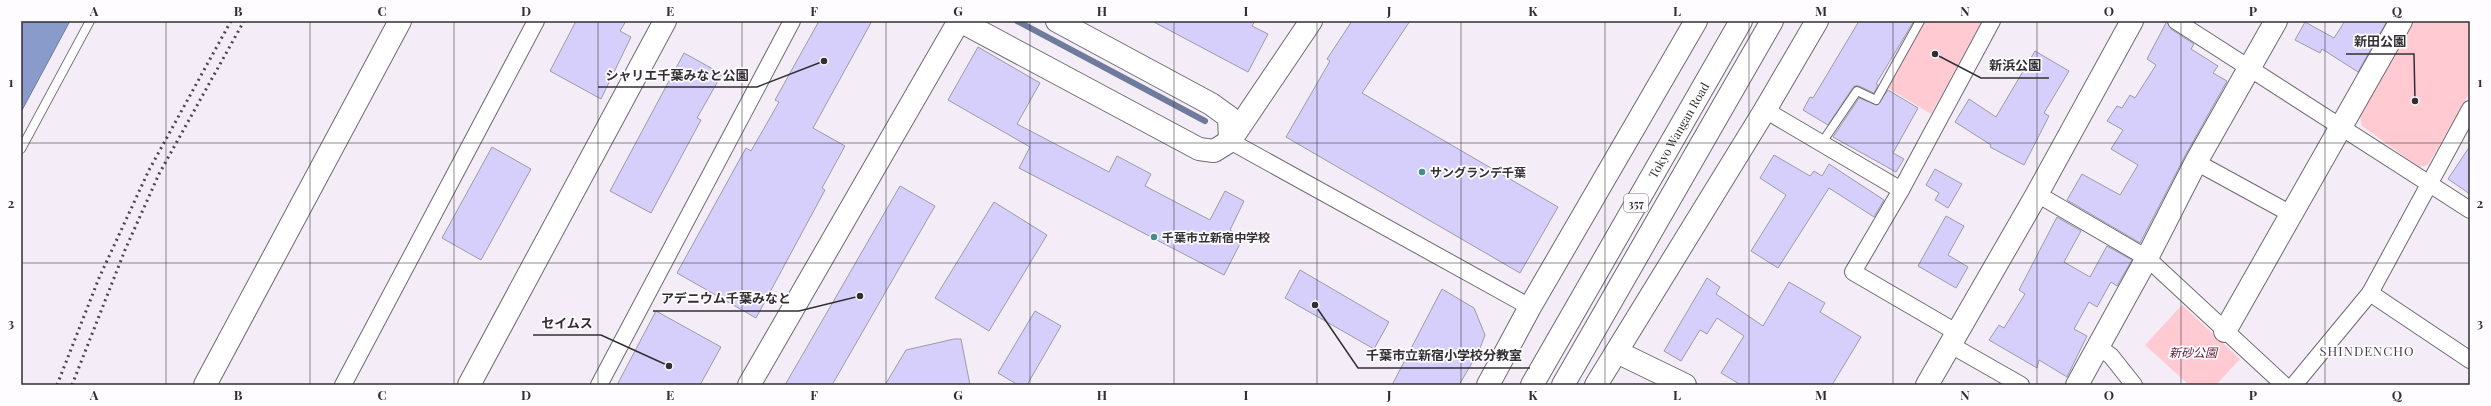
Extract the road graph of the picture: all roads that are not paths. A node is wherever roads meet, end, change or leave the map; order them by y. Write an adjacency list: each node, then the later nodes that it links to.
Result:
1 (90, 21): 25 (lane)
2 (400, 21): 40 (main road)
3 (536, 21): 41 (street)
4 (665, 21): 42 (main road)
5 (792, 21): 43 (street)
6 (960, 21): 23 (main road); 44 (main road)
7 (1057, 21): 23 (main road)
8 (1311, 21): 23 (main road)
9 (1696, 21): 34 (main road)
10 (1741, 21): 46 (main road, Tokyo Wangan Road / 357)
11 (1772, 21): 47 (main road, 357)
12 (1817, 21): 21 (main road)
13 (1920, 21): 24 (lane)
14 (1992, 21): 28 (street)
15 (2132, 21): 29 (main road)
16 (2176, 21): 19 (street)
17 (2276, 21): 19 (main road)
18 (2401, 21): 22 (main road)
19 (2249, 68): 22 (street); 26 (main road)
20 (2470, 109): 27 (street)
21 (1766, 110): 24 (street); 38 (main road)
22 (2340, 128): 27 (street); 31 (main road)
23 (1230, 140): 34 (street)
24 (1821, 144): 28 (street)
25 (21, 149)
26 (2196, 162): 31 (street); 32 (main road)
27 (2431, 184): 30 (street); 33 (street)
28 (1901, 190): 36 (street)
29 (2037, 194): 32 (street); 36 (main road)
30 (2470, 210)
31 (2291, 214): 35 (main road)
32 (2147, 258): 35 (street); 37 (main road)
33 (2370, 293): 39 (street); 55 (street)
34 (1530, 307): 45 (main road)
35 (2225, 331): 54 (street)
36 (1952, 338): 50 (main road); 51 (street)
37 (2097, 346): 52 (main road); 53 (street)
38 (1618, 352): 48 (main road); 49 (main road)
39 (2470, 360)
40 (207, 384)
41 (343, 385)
42 (469, 385)
43 (598, 385)
44 (749, 385)
45 (1488, 385)
46 (1532, 385)
47 (1563, 385)
48 (1596, 385)
49 (1684, 385)
50 (1927, 385)
51 (2021, 385)
52 (2077, 385)
53 (2134, 385)
54 (2284, 385)
55 (2294, 385)

